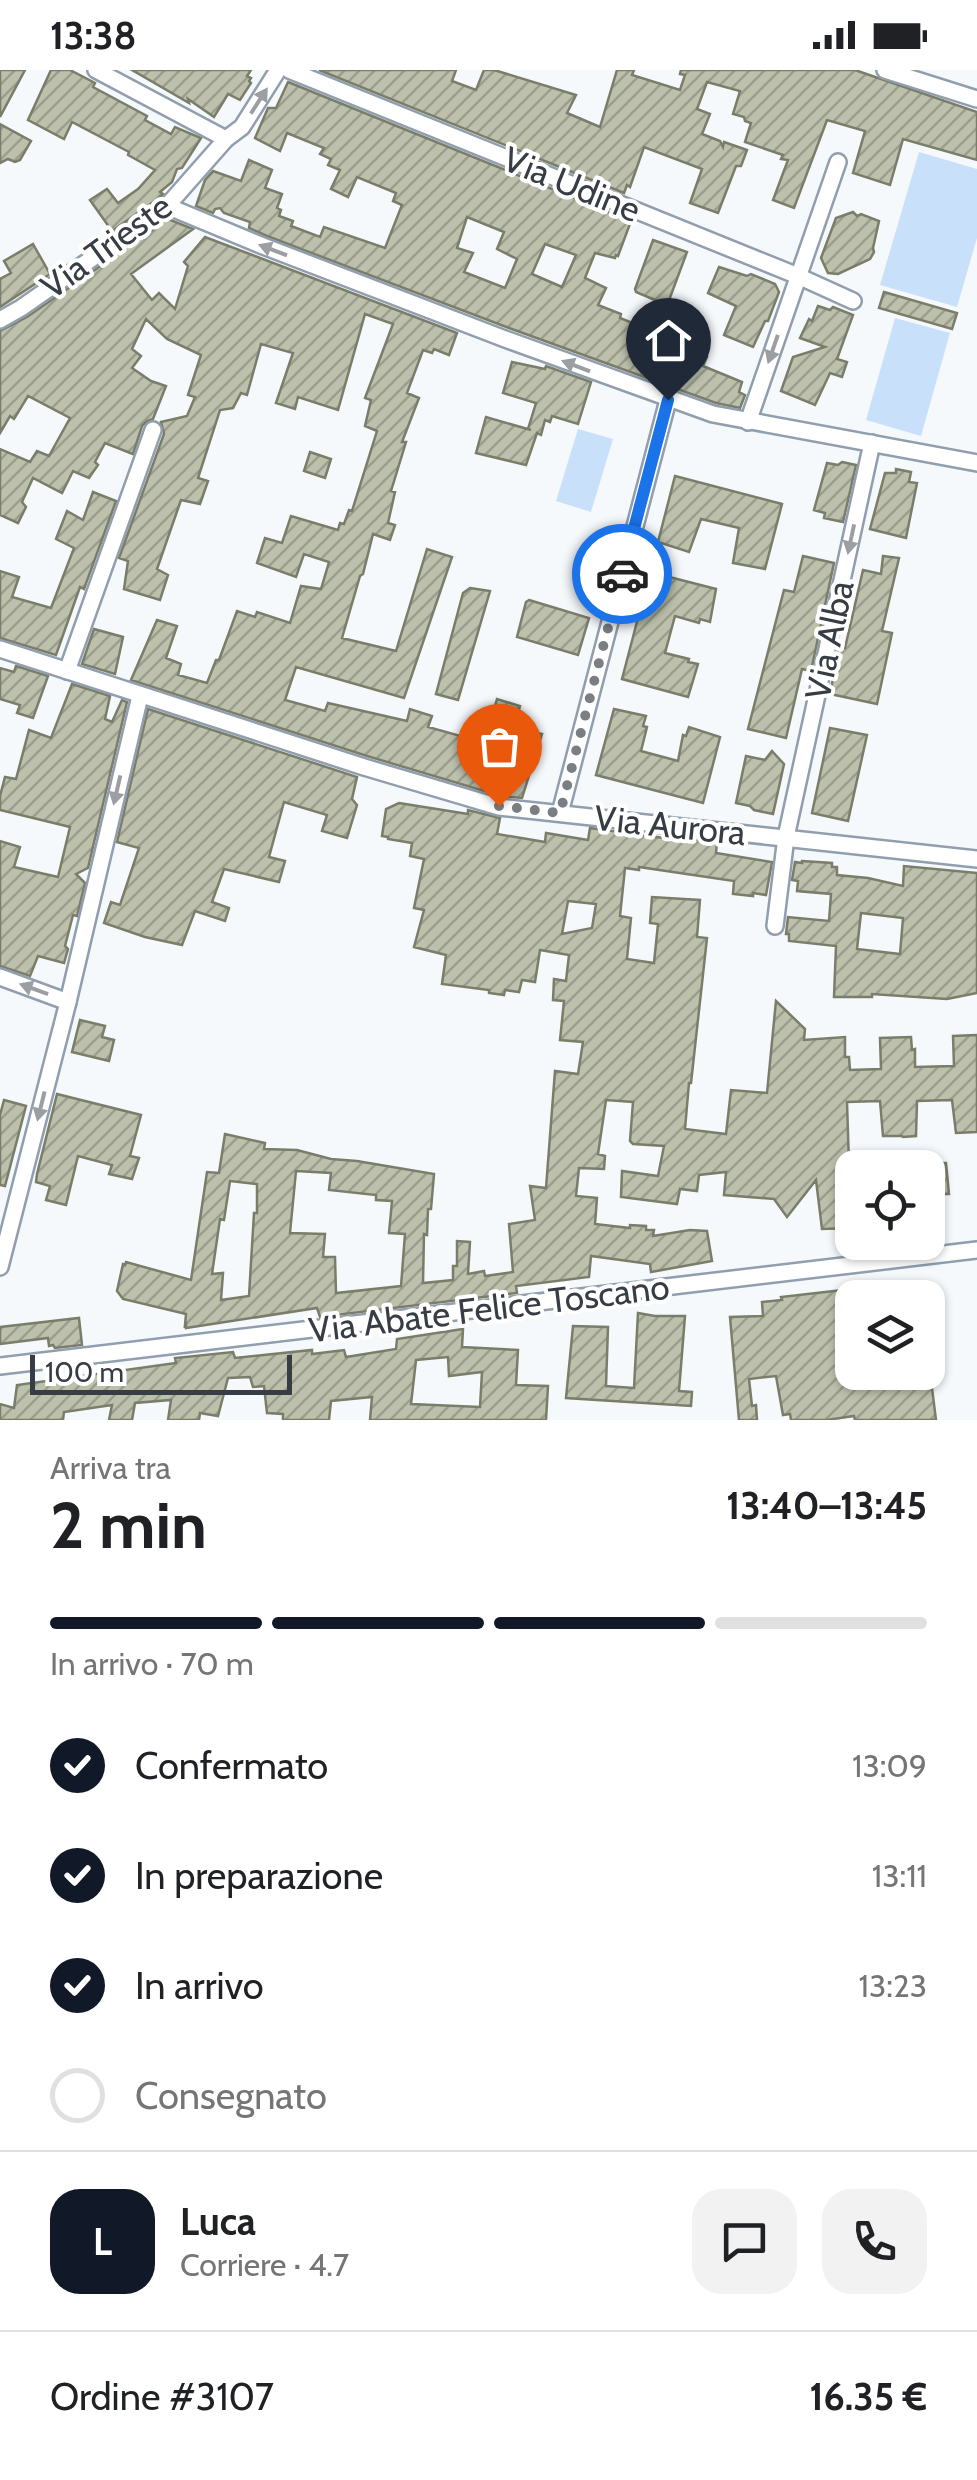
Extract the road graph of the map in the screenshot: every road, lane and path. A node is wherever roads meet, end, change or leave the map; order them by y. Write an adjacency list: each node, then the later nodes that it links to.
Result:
1 (278, 70): 6 (street, Via Trieste, one-way to 1)
2 (290, 70): 9 (street, Via Udine)
3 (885, 70): 5 (street)
4 (108, 73): 6 (street)
5 (977, 99)
6 (226, 139): 8 (street, Via Trieste)
7 (838, 162): 9 (street)
8 (166, 206): 11 (street, Via Trieste); 12 (street, one-way to 8)
9 (798, 276): 10 (street, Via Udine); 13 (street, one-way to 13)
10 (853, 302)
11 (0, 320)
12 (668, 400): 13 (street); 20 (street)
13 (748, 422): 15 (street)
14 (154, 430): 18 (street)
15 (872, 444): 16 (street); 21 (street, Via Alba, one-way to 21)
16 (977, 462)
17 (0, 649): 18 (street, Via Aurora)
18 (67, 671): 19 (street, Via Aurora)
19 (140, 696): 20 (street, Via Aurora); 25 (street, one-way to 25)
20 (560, 813): 21 (street, Via Aurora)
21 (786, 837): 22 (street, Via Aurora); 23 (street, Via Alba)
22 (977, 859)
23 (775, 926)
24 (0, 977): 25 (street, one-way to 24)
25 (68, 1002): 27 (street, one-way to 27)
26 (977, 1250): 28 (street, Via Abate Felice Toscano)
27 (0, 1267)
28 (0, 1366)

